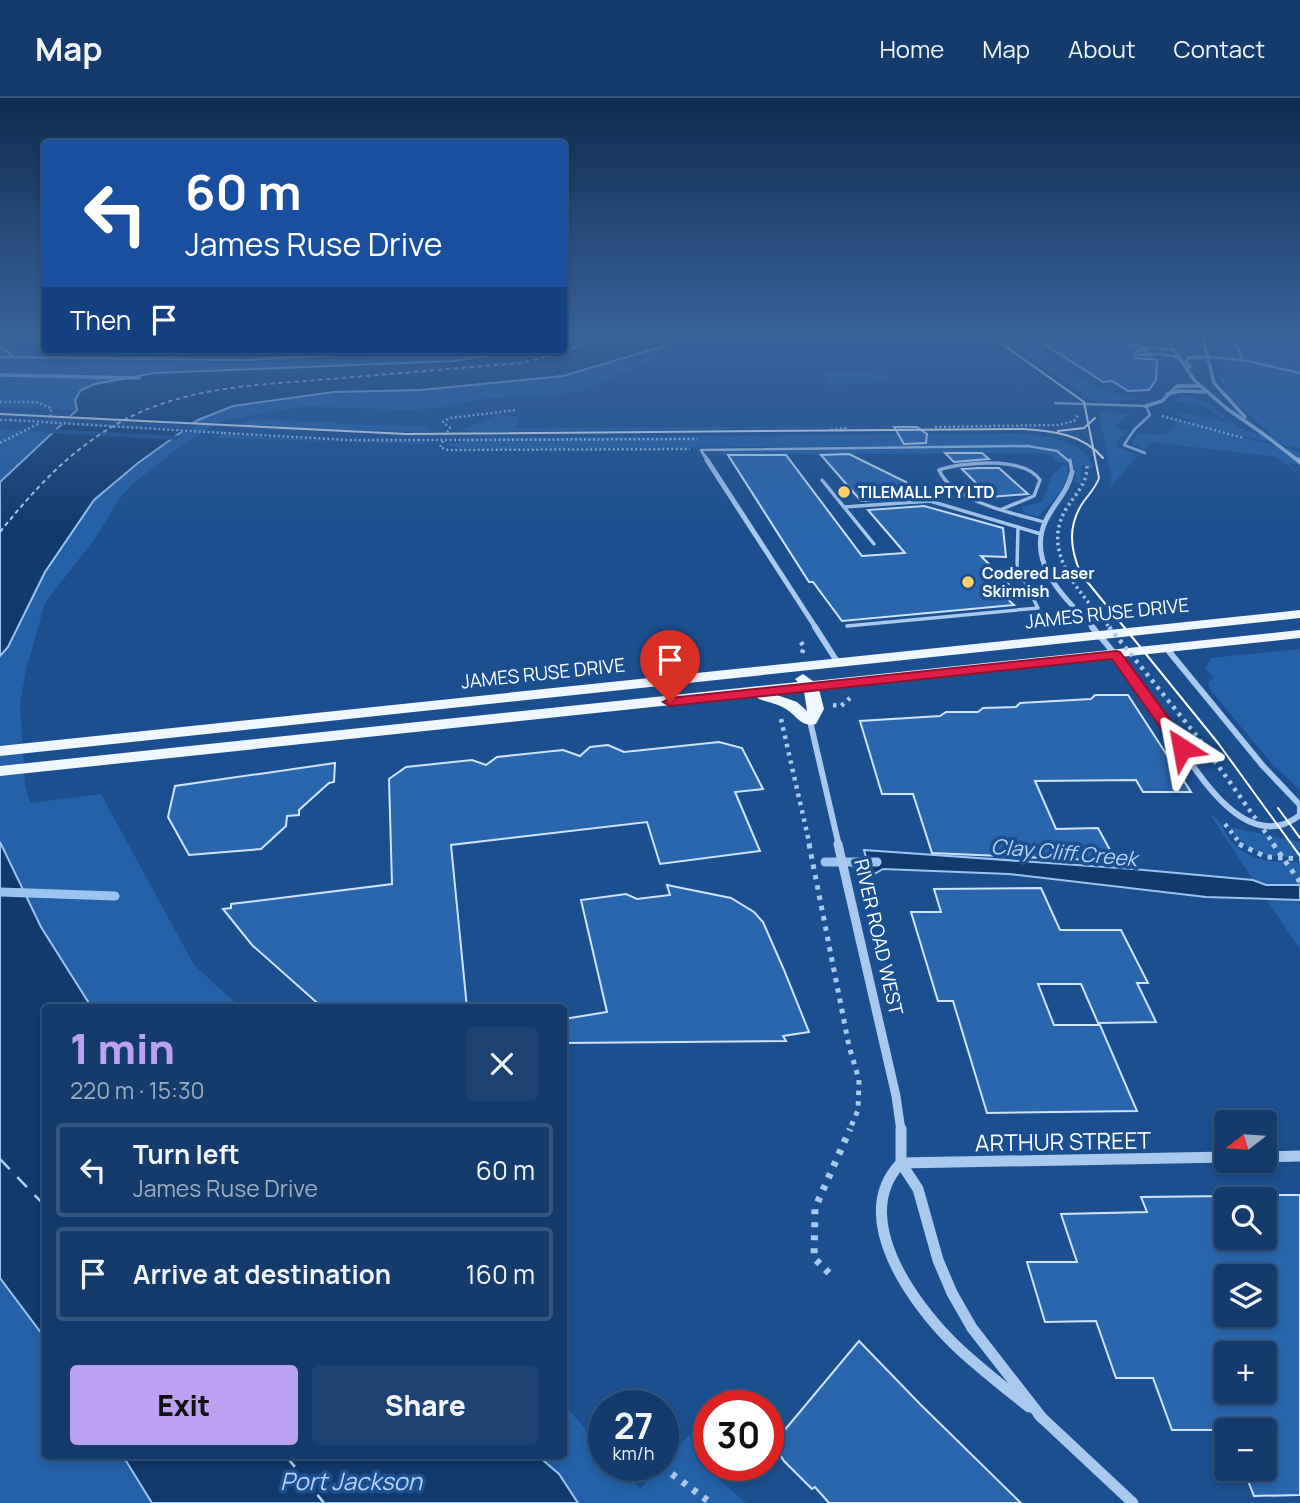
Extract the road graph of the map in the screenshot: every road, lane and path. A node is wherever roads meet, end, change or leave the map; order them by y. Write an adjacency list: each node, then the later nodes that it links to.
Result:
1 (1163, 400): 6 (street)
2 (1217, 400): 19 (street)
3 (1229, 400): 19 (street)
4 (0, 402): 10 (path)
5 (1055, 403): 6 (lane)
6 (1146, 406): 25 (lane)
7 (1076, 409): 14 (path)
8 (517, 410): 17 (path)
9 (1177, 412): 20 (path)
10 (51, 415)
11 (0, 420): 21 (path, bridge)
12 (40, 423): 23 (path)
13 (935, 427): 14 (path)
14 (950, 427): 18 (path)
15 (849, 428): 16 (path)
16 (831, 430)
17 (447, 432)
18 (954, 432)
19 (1262, 433): 26 (street, bridge)
20 (1247, 439)
21 (467, 440)
22 (443, 441): 24 (path)
23 (0, 443)
24 (702, 452): 28 (lane); 42 (street)
25 (1145, 453)
26 (1300, 462)
27 (1087, 466): 52 (path, bridge)
28 (1072, 471): 32 (street)
29 (822, 480): 30 (lane)
30 (844, 507): 33 (lane); 35 (lane)
31 (1002, 509): 31 (lane); 32 (lane)
32 (1044, 522): 34 (street)
33 (1018, 527): 34 (lane); 37 (lane)
34 (1041, 534): 39 (street)
35 (874, 544)
36 (1300, 614): 39 (main road, JAMES RUSE DRIVE)
37 (847, 626)
38 (1300, 634): 40 (main road)
39 (1100, 635): 41 (street); 42 (main road, JAMES RUSE DRIVE)
40 (1167, 649): 41 (main road); 50 (street)
41 (1116, 655): 44 (main road); 50 (street)
42 (838, 663): 43 (main road, JAMES RUSE DRIVE)
43 (777, 669): 44 (main road); 48 (main road, JAMES RUSE DRIVE)
44 (811, 687): 45 (main road); 47 (main road)
45 (750, 693): 47 (main road); 49 (main road)
46 (772, 712): 57 (path)
47 (810, 721): 56 (street, RIVER ROAD WEST)
48 (0, 751)
49 (0, 771)
50 (1234, 813): 51 (path)
51 (1300, 859)
52 (1300, 883)
53 (1300, 1156): 55 (street)
54 (1214, 1157): 56 (street, ARTHUR STREET)
55 (1278, 1157)
56 (901, 1163): 58 (street); 58 (street)
57 (830, 1273)
58 (1042, 1418): 61 (street)
59 (679, 1479): 60 (path)
60 (712, 1503)
61 (1133, 1503)

